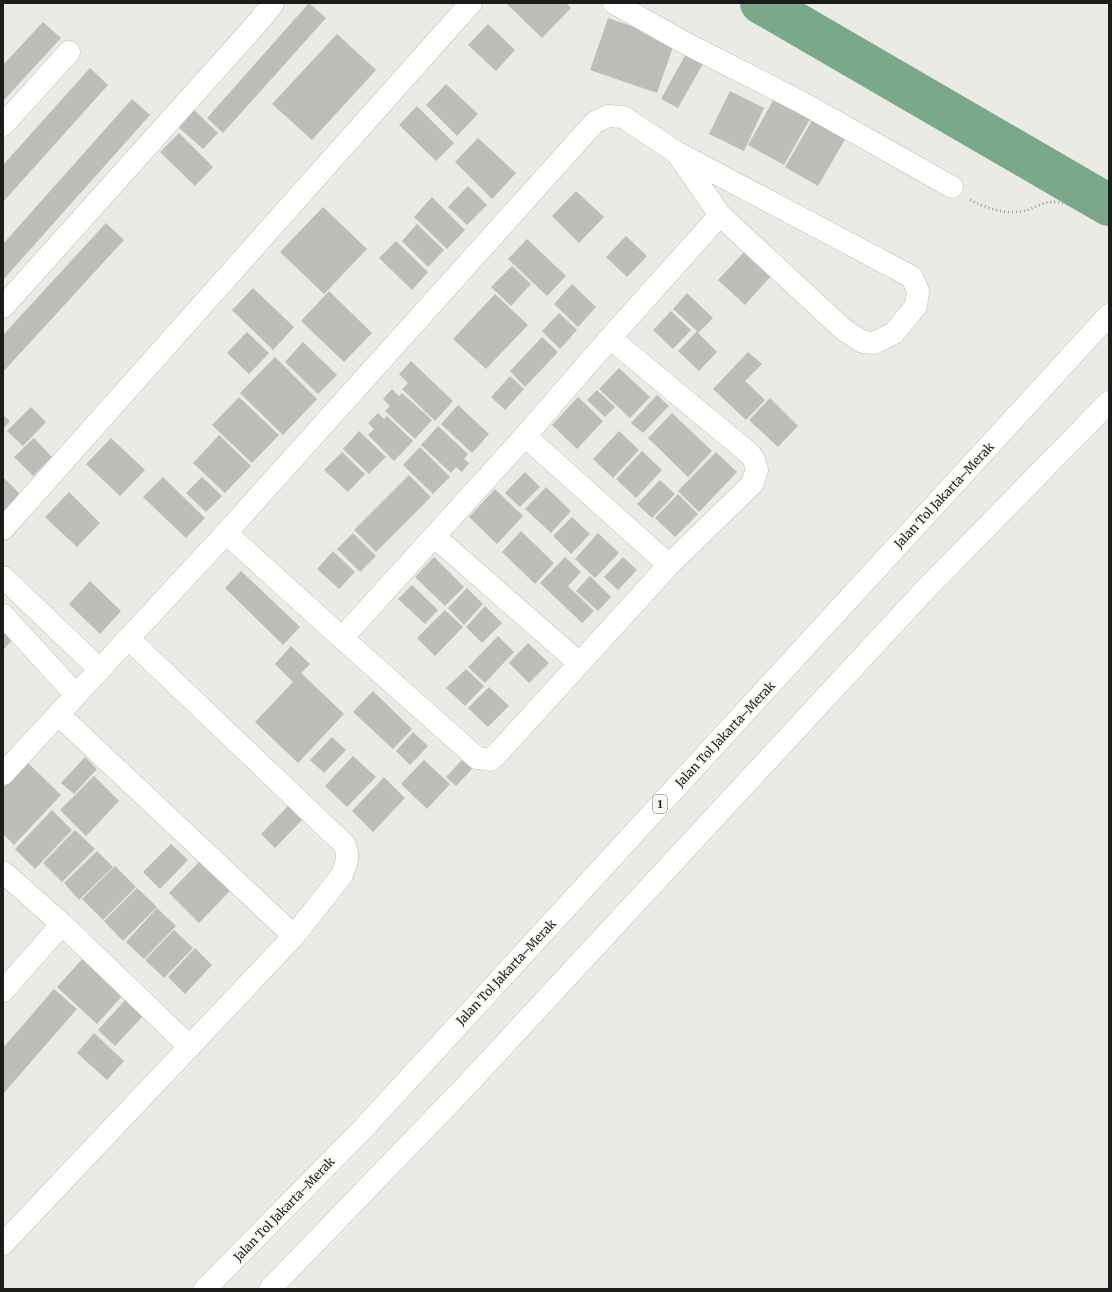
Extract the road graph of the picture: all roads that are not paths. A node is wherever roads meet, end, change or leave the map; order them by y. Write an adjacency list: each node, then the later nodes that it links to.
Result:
1 (273, 3): 9 (main road)
2 (471, 3): 14 (main road)
3 (614, 3): 7 (main road)
4 (69, 52): 5 (main road)
5 (3, 125)
6 (676, 152): 8 (main road); 8 (main road); 15 (main road)
7 (952, 187)
8 (720, 215): 11 (main road)
9 (3, 307)
10 (1109, 315): 33 (main road, Jalan Tol Jakarta–Merak / 1)
11 (610, 338): 13 (main road); 17 (main road)
12 (1109, 402): 34 (main road)
13 (526, 436): 16 (main road); 17 (main road)
14 (3, 529)
15 (226, 533): 20 (main road); 21 (main road)
16 (434, 536): 20 (main road); 22 (main road)
17 (669, 565): 22 (main road)
18 (3, 577): 23 (main road)
19 (3, 615): 24 (main road)
20 (342, 638): 22 (main road)
21 (128, 639): 23 (main road); 29 (main road)
22 (579, 663)
23 (100, 670): 24 (main road)
24 (76, 694): 25 (main road)
25 (59, 715): 26 (main road); 29 (main road)
26 (3, 774)
27 (3, 872): 28 (main road)
28 (62, 924): 30 (main road); 31 (main road)
29 (294, 936): 31 (main road)
30 (3, 991)
31 (190, 1047): 32 (main road)
32 (3, 1244)
33 (205, 1289)
34 (270, 1289)

